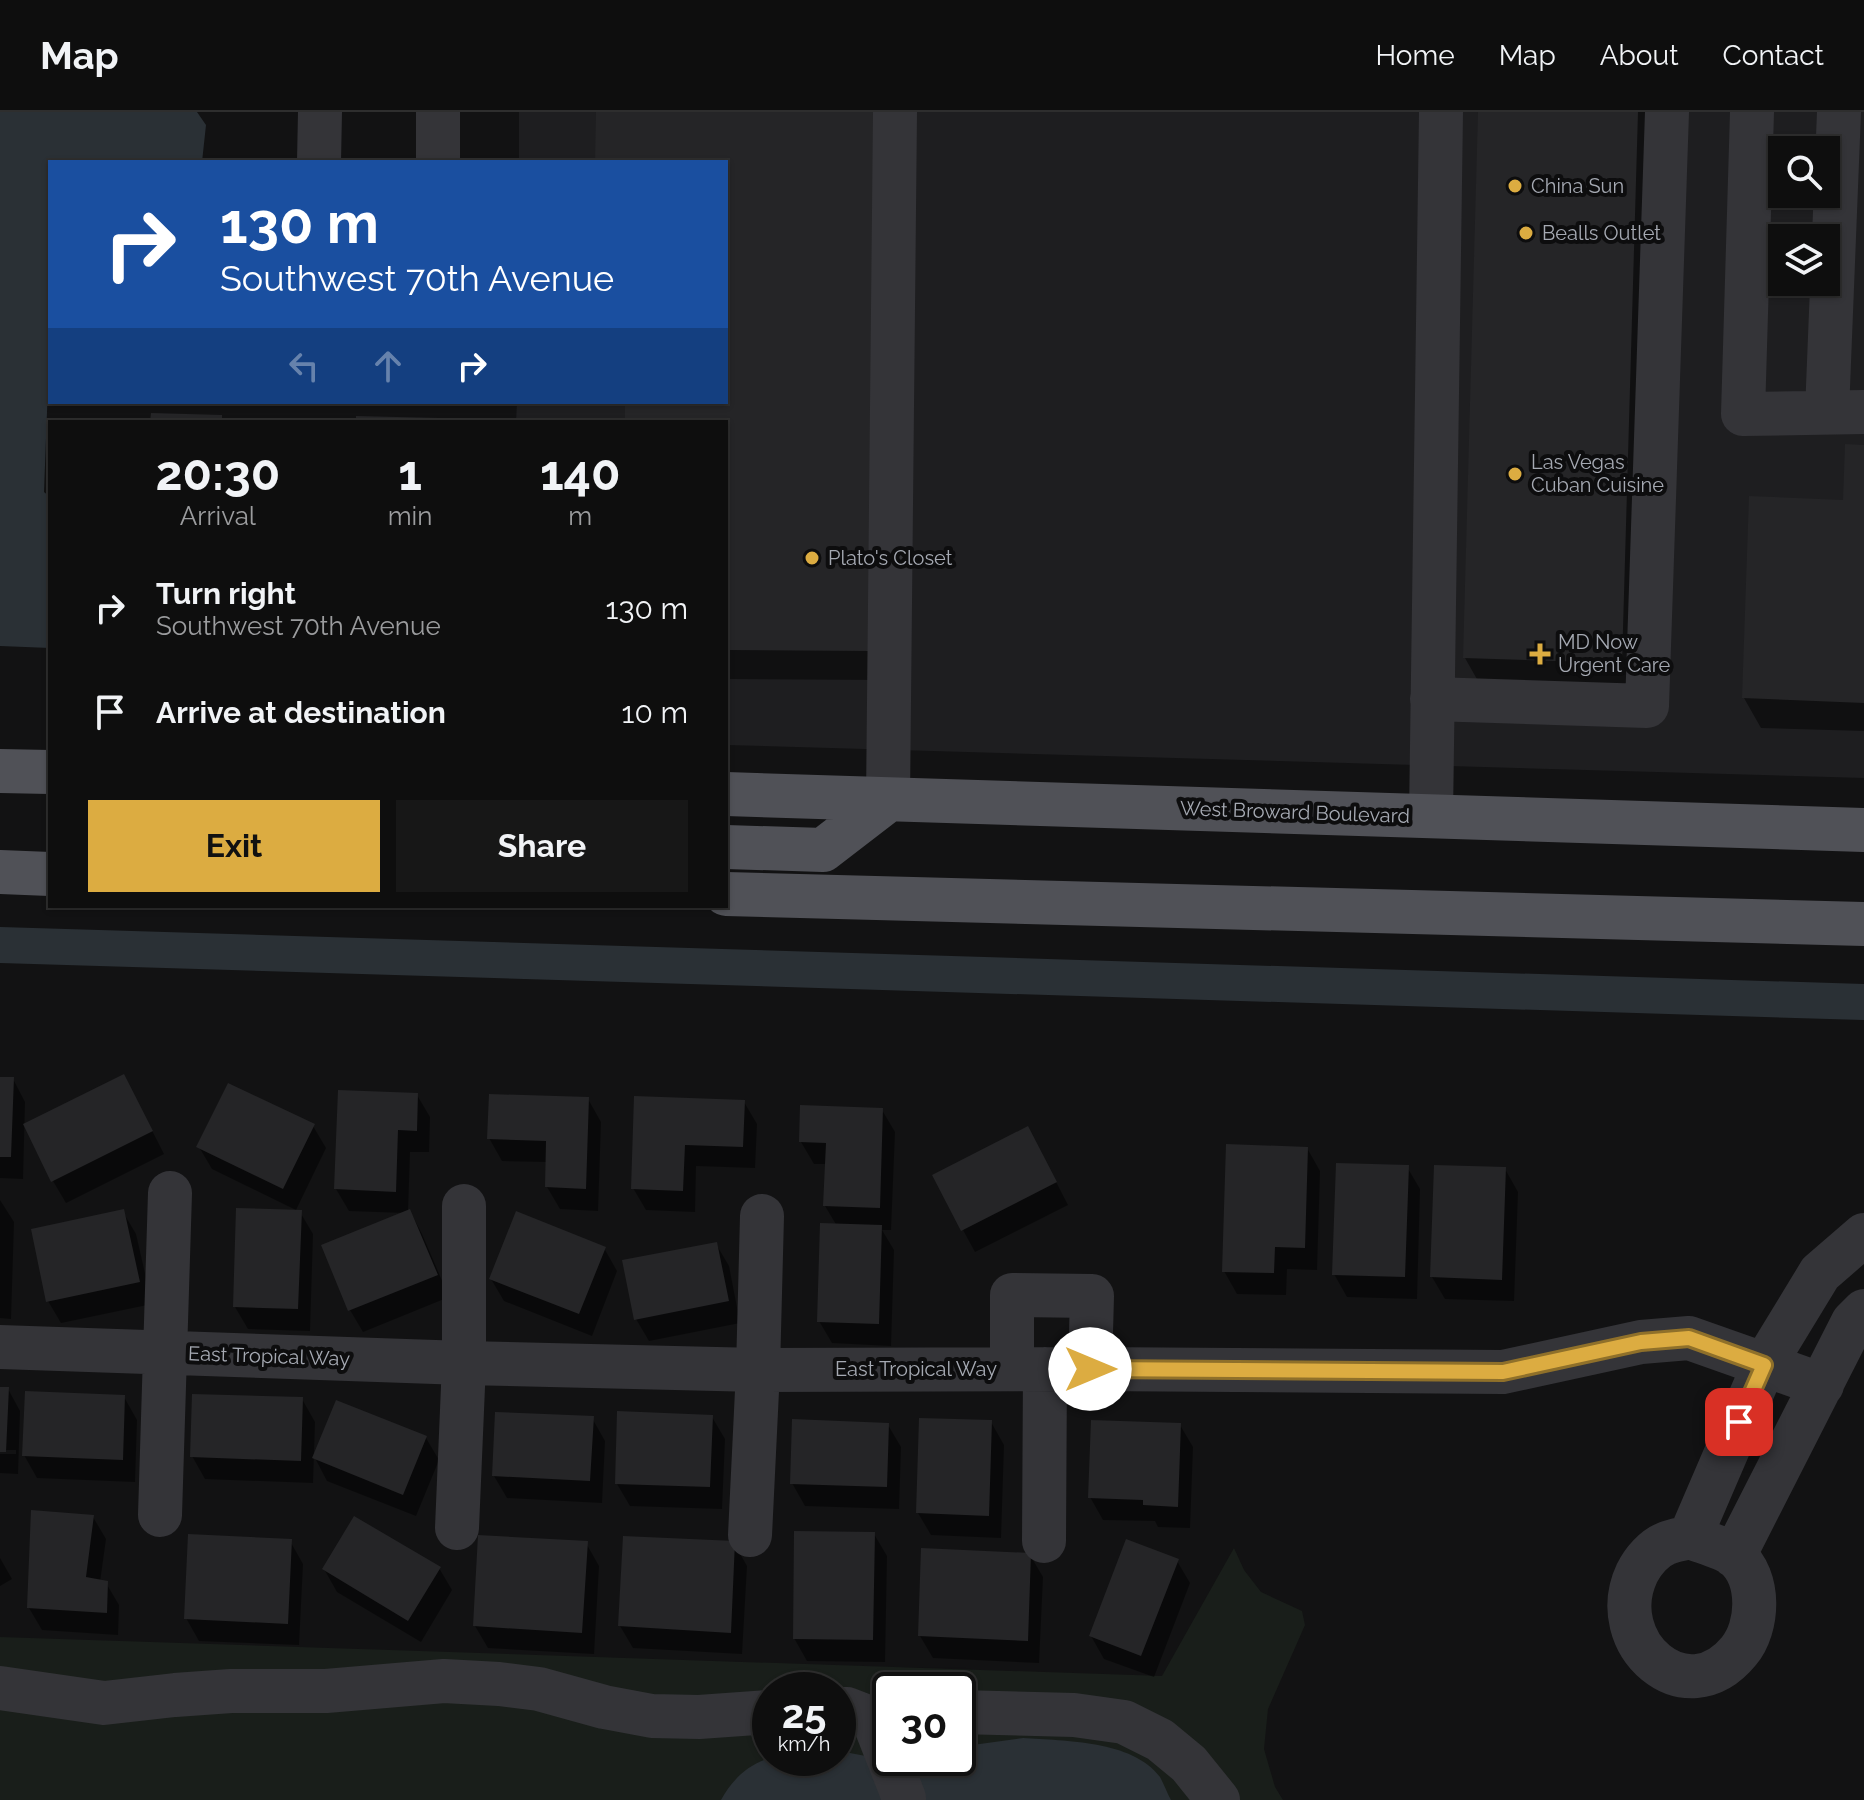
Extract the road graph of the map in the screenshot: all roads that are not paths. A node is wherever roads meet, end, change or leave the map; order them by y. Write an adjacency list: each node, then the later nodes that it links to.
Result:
1 (320, 112): 8 (street)
2 (438, 112): 9 (street)
3 (895, 112): 15 (street)
4 (1441, 112): 11 (street)
5 (1667, 112): 11 (street)
6 (1752, 112): 10 (street)
7 (1839, 112): 10 (street)
8 (319, 160)
9 (438, 160)
10 (1846, 412)
11 (1432, 699): 16 (street)
12 (0, 771): 13 (main road)
13 (48, 772)
14 (728, 794): 15 (main road, West Broward Boulevard)
15 (888, 800): 16 (main road, West Broward Boulevard); 18 (main road)
16 (1431, 816): 17 (main road, West Broward Boulevard)
17 (1864, 830)
18 (728, 847)
19 (0, 872): 20 (main road)
20 (48, 874)
21 (728, 894): 22 (main road)
22 (1864, 924)
23 (170, 1193): 29 (street)
24 (464, 1206): 30 (street)
25 (762, 1216): 34 (street)
26 (1864, 1235): 31 (street)
27 (1864, 1311): 35 (street)
28 (0, 1347): 29 (street, East Tropical Way)
29 (165, 1353): 30 (street, East Tropical Way); 36 (street)
30 (464, 1363): 34 (street, East Tropical Way); 37 (street)
31 (1764, 1365): 33 (street, East Tropical Way); 35 (street, East Tropical Way); 39 (street)
32 (1029, 1369): 33 (street, East Tropical Way); 33 (street); 34 (street, East Tropical Way); 40 (street)
33 (1090, 1369)
34 (758, 1370): 38 (street)
35 (1822, 1385): 41 (street)
36 (160, 1515)
37 (457, 1528)
38 (750, 1535)
39 (1690, 1537): 41 (street); 41 (street)
40 (1044, 1541)
41 (1734, 1556)
42 (0, 1688): 44 (street)
43 (976, 1712): 47 (street)
44 (752, 1713)
45 (871, 1722): 46 (street)
46 (904, 1798)
47 (1218, 1800)

